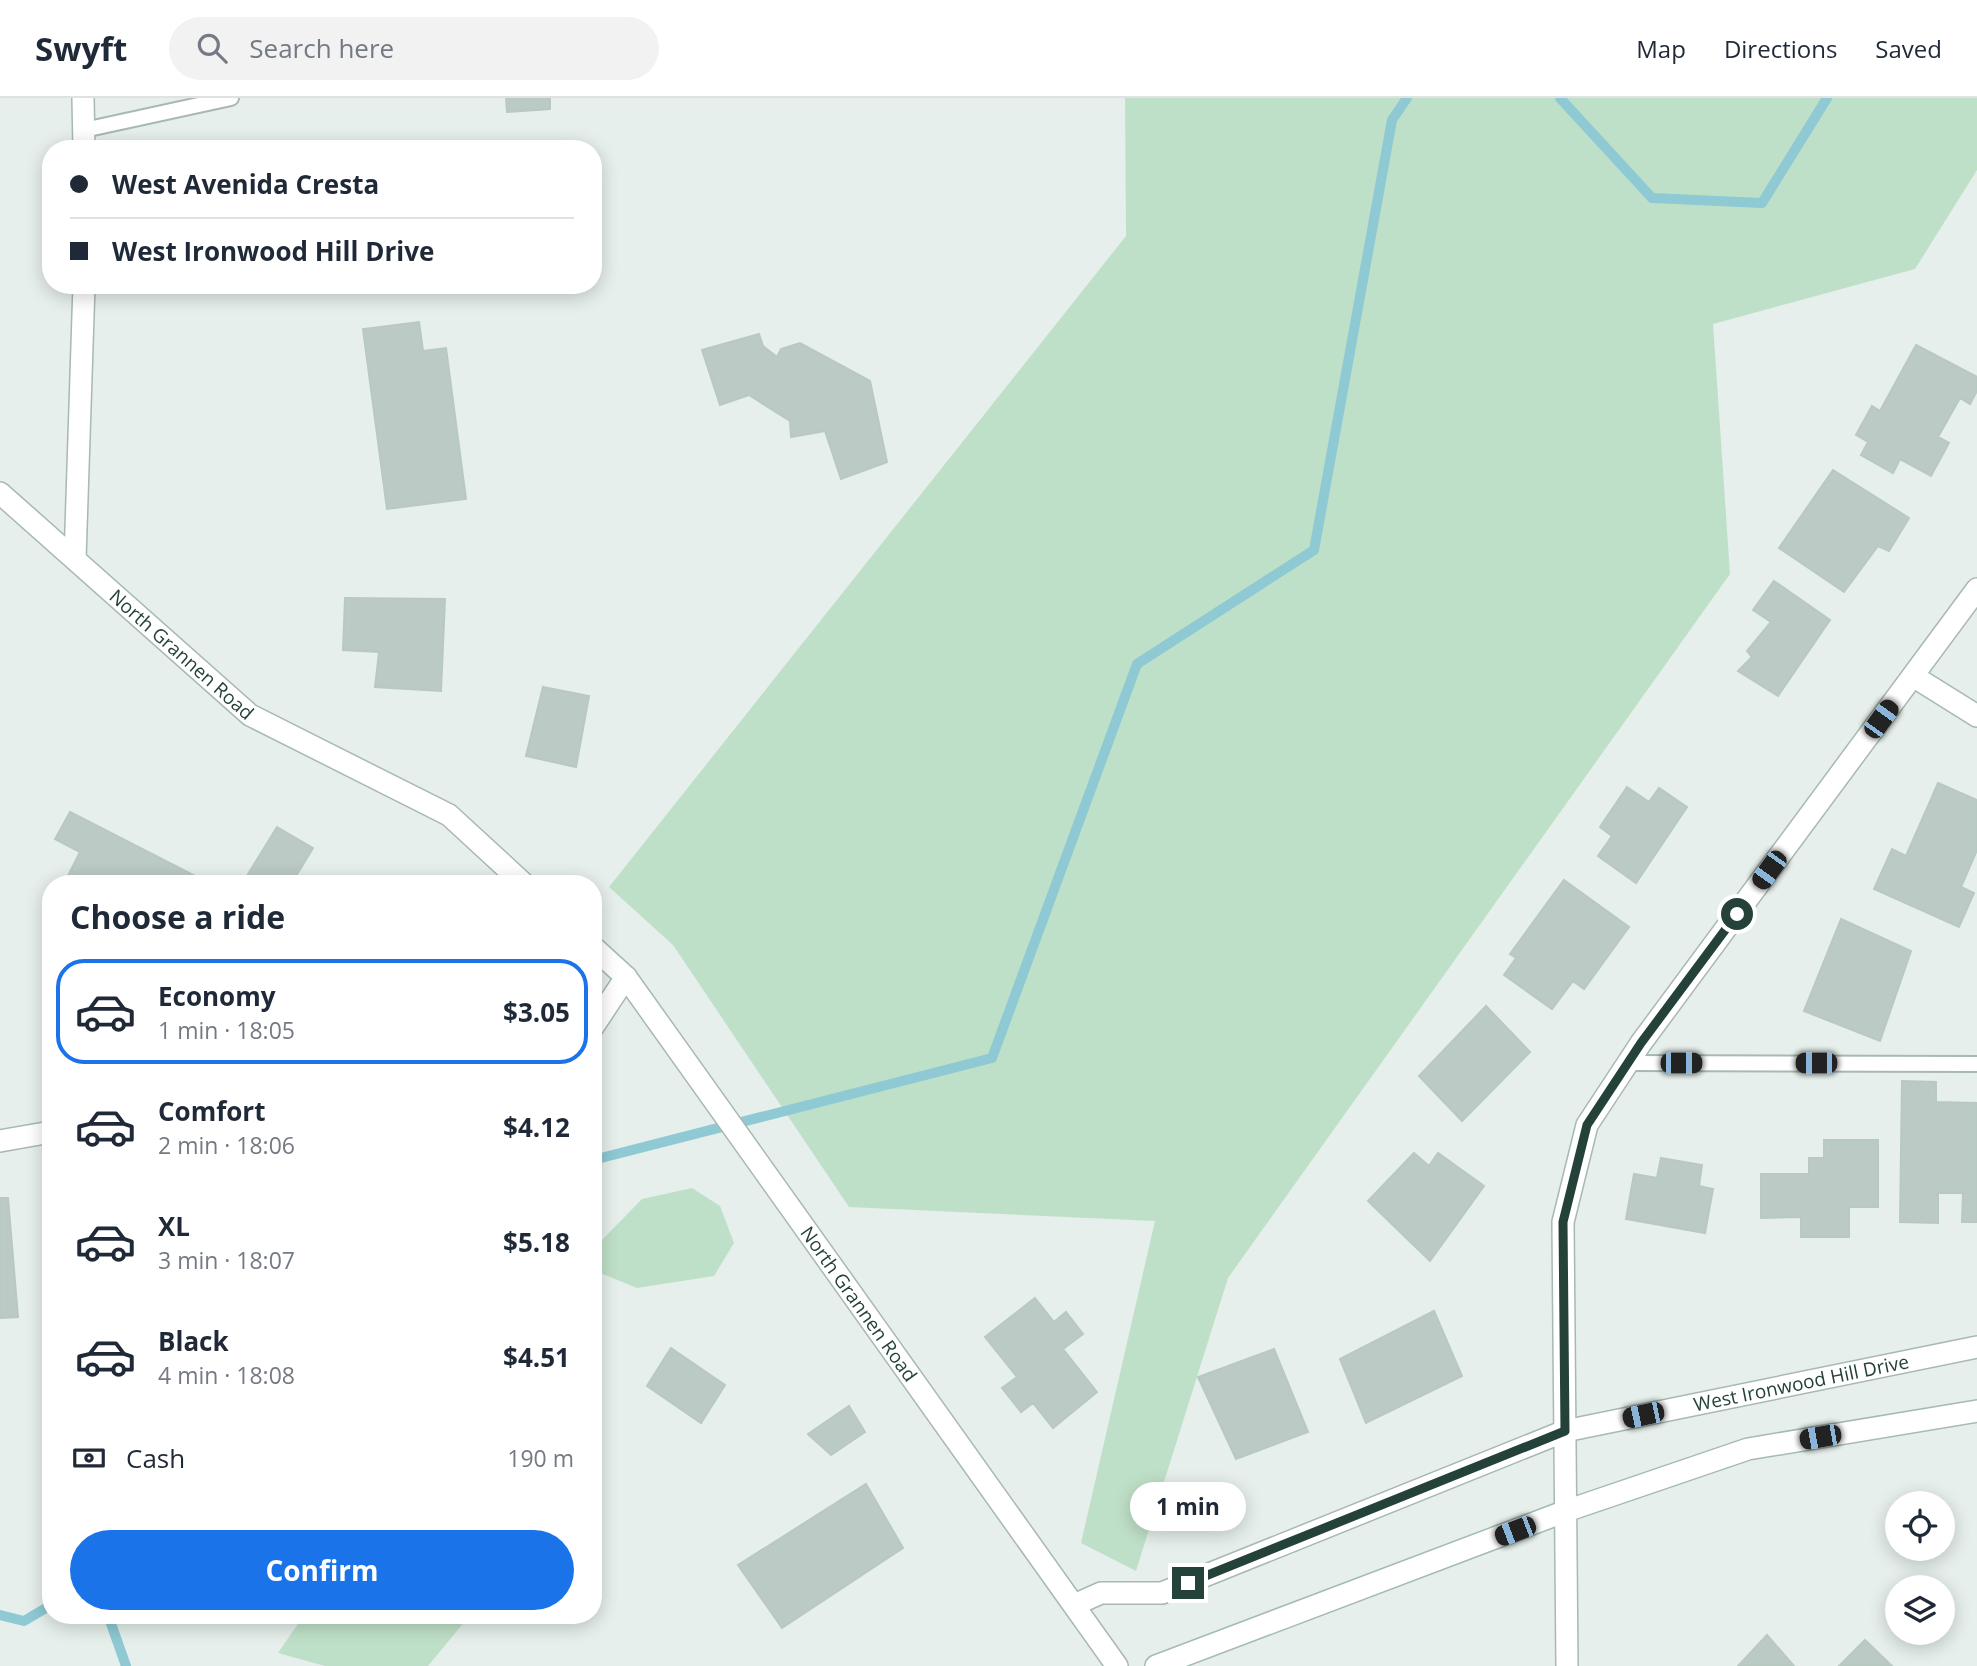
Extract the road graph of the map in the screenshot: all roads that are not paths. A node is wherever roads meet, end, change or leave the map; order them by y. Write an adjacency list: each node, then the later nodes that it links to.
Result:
1 (83, 98): 3 (street)
2 (231, 98): 3 (lane)
3 (84, 140)
4 (84, 294): 6 (street)
5 (0, 493): 6 (street, North Grannen Road)
6 (75, 559): 10 (street, North Grannen Road)
7 (1977, 589): 8 (street)
8 (1913, 676): 9 (street); 14 (street)
9 (1977, 716)
10 (514, 875)
11 (602, 955): 12 (street, North Grannen Road)
12 (626, 977): 13 (street); 22 (street, North Grannen Road)
13 (602, 1013)
14 (1627, 1063): 15 (lane); 20 (street)
15 (1977, 1064)
16 (42, 1134): 17 (street)
17 (0, 1141)
18 (1977, 1348): 20 (street, West Ironwood Hill Drive)
19 (1977, 1411): 21 (street)
20 (1565, 1431): 21 (street); 22 (street, West Ironwood Hill Drive)
21 (1566, 1511): 24 (street); 25 (street)
22 (1074, 1605): 23 (street, North Grannen Road)
23 (1117, 1666)
24 (1156, 1666)
25 (1567, 1666)

